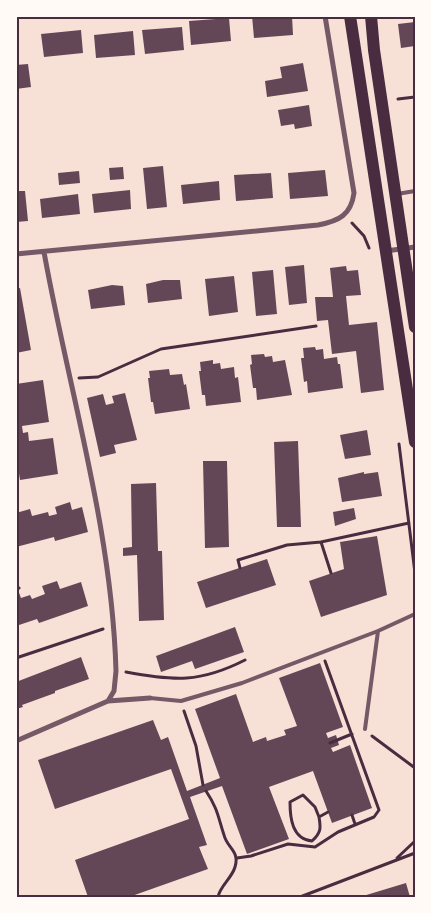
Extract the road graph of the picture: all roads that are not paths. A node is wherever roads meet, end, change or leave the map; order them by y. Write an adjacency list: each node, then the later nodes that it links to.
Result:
1 (325, 16): 8 (street)
2 (350, 16): 7 (main road)
3 (371, 16): 5 (main road)
4 (415, 191): 5 (lane)
5 (395, 194): 6 (main road)
6 (409, 248): 7 (street); 10 (main road)
7 (386, 251): 11 (main road)
8 (44, 252): 9 (street); 16 (street)
9 (16, 254)
10 (415, 327)
11 (414, 422): 12 (main road)
12 (415, 442)
13 (415, 614): 14 (lane)
14 (378, 631): 15 (lane); 17 (lane)
15 (150, 698): 16 (street)
16 (108, 701): 18 (street)
17 (365, 730)
18 (16, 741)

